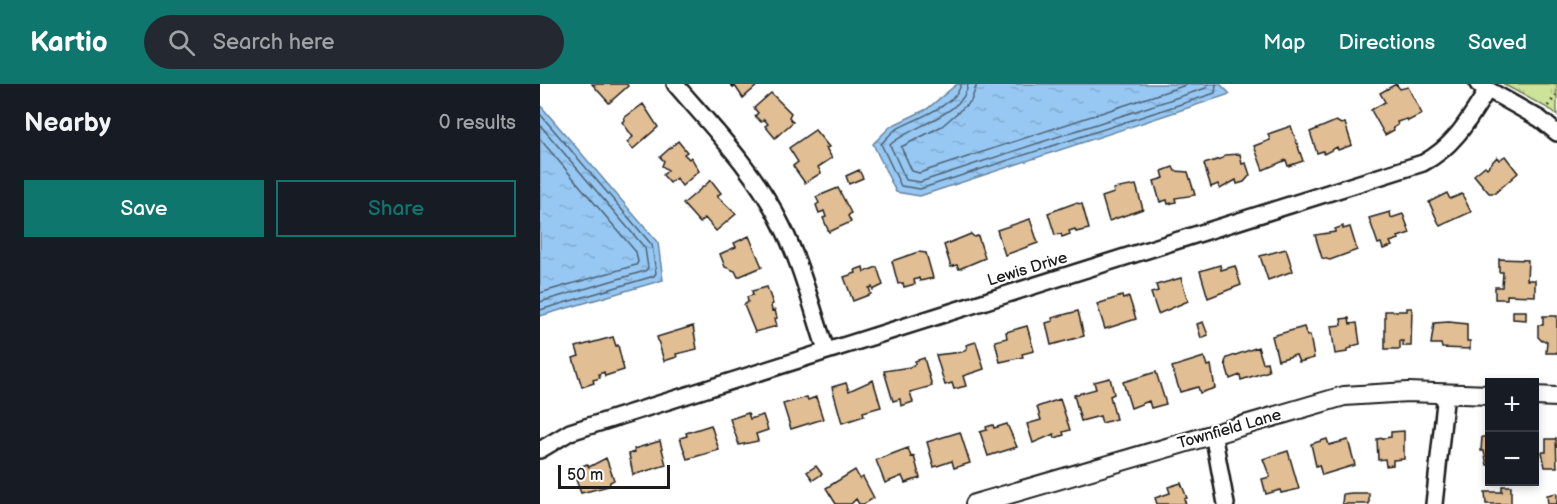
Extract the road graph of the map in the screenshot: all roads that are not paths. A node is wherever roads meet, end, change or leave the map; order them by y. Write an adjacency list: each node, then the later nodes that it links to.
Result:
1 (675, 84): 4 (street)
2 (1483, 87): 3 (street); 4 (street, Lewis Drive)
3 (1557, 133)
4 (826, 350): 10 (street, Lewis Drive)
5 (1446, 393): 6 (street, Townfield Lane); 9 (street, Townfield Lane); 13 (street)
6 (1485, 395)
7 (1539, 396): 8 (street)
8 (1557, 397)
9 (1213, 433): 11 (street, Townfield Lane); 12 (street)
10 (540, 450)
11 (975, 504)
12 (1226, 504)
13 (1434, 504)

